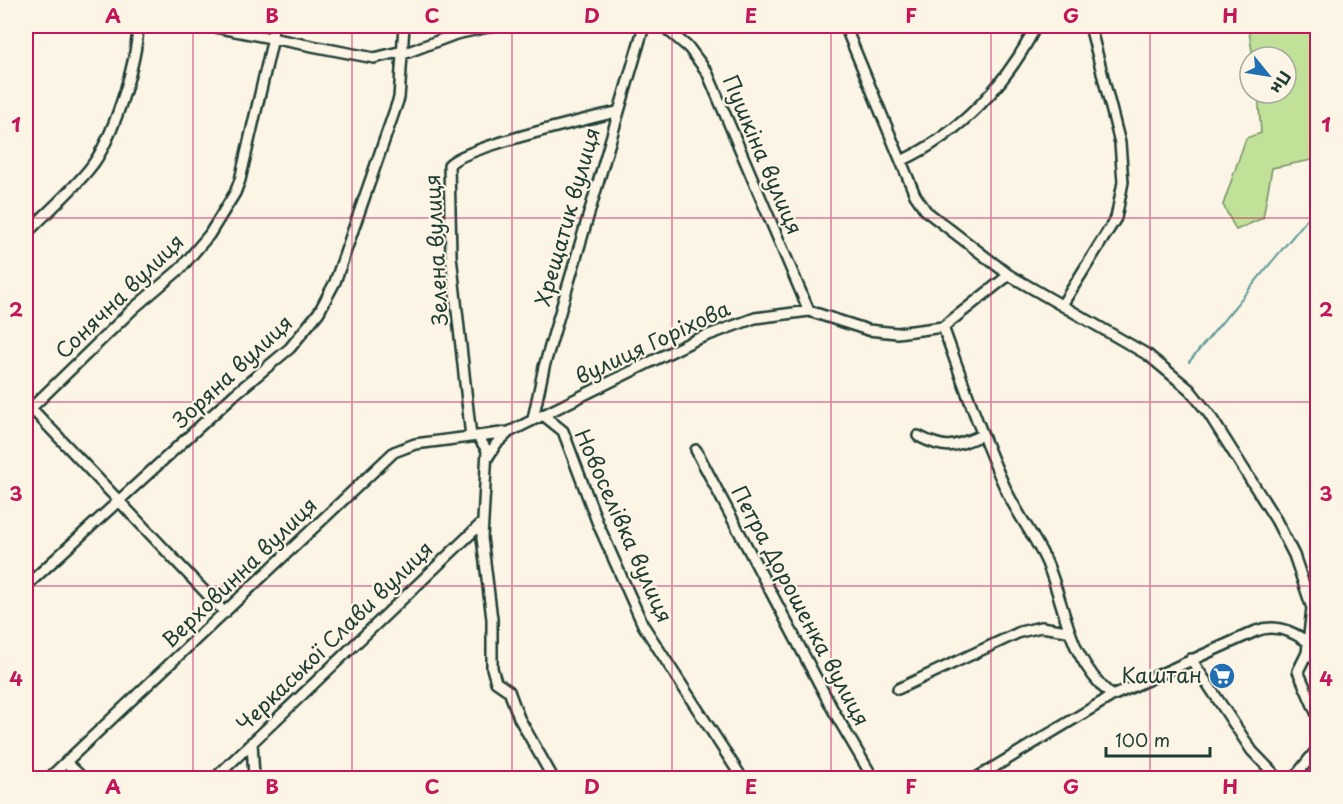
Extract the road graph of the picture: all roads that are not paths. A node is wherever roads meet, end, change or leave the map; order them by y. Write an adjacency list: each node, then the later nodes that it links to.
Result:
1 (138, 26): 15 (street)
2 (209, 26): 11 (street)
3 (272, 26): 11 (street, Сонячна вулиця)
4 (404, 26): 12 (street, Зоряна вулиця)
5 (493, 26): 12 (street)
6 (644, 26): 13 (street, Хрещатик вулиця)
7 (663, 26): 18 (street, Пушкіна вулиця)
8 (845, 26): 14 (street)
9 (1036, 26): 14 (street)
10 (1090, 26): 17 (street)
11 (273, 38): 12 (street); 20 (street, Сонячна вулиця)
12 (403, 53): 28 (street, Зоряна вулиця)
13 (616, 112): 21 (street, Хрещатик вулиця); 25 (street, Зелена вулиця)
14 (901, 161): 16 (street)
15 (26, 234)
16 (1010, 274): 17 (street); 19 (street)
17 (1062, 305): 33 (street)
18 (809, 310): 19 (street, вулиця Горіхова); 21 (street, вулиця Горіхова)
19 (943, 327): 23 (street)
20 (28, 411): 28 (street)
21 (538, 417): 22 (street, вулиця Горіхова); 49 (street, Новоселівка вулиця)
22 (509, 432): 25 (street, вулиця Горіхова); 27 (street)
23 (982, 435): 24 (street); 32 (street)
24 (918, 436)
25 (475, 437): 27 (street); 31 (street, Верховинна вулиця)
26 (696, 450): 50 (street, Петра Дорошенка вулиця)
27 (487, 459): 29 (street)
28 (118, 501): 30 (street, Зоряна вулиця); 31 (street)
29 (482, 524): 41 (street, Черкаської Слави вулиця); 48 (street)
30 (26, 586)
31 (225, 614): 43 (street, Верховинна вулиця)
32 (1068, 631): 38 (street); 39 (street)
33 (1309, 642): 34 (street); 35 (street); 36 (street)
34 (1317, 649)
35 (1307, 653): 37 (street); 40 (street)
36 (1191, 660): 39 (street); 52 (street)
37 (1317, 661)
38 (898, 689)
39 (1112, 696): 51 (street)
40 (1317, 717)
41 (252, 742): 46 (street, Черкаської Слави вулиця); 47 (street)
42 (1317, 748): 53 (street)
43 (66, 762): 44 (street, Верховинна вулиця); 45 (street)
44 (49, 778)
45 (83, 778)
46 (215, 778)
47 (254, 778)
48 (553, 778)
49 (742, 778)
50 (873, 778)
51 (976, 778)
52 (1278, 778)
53 (1294, 778)

